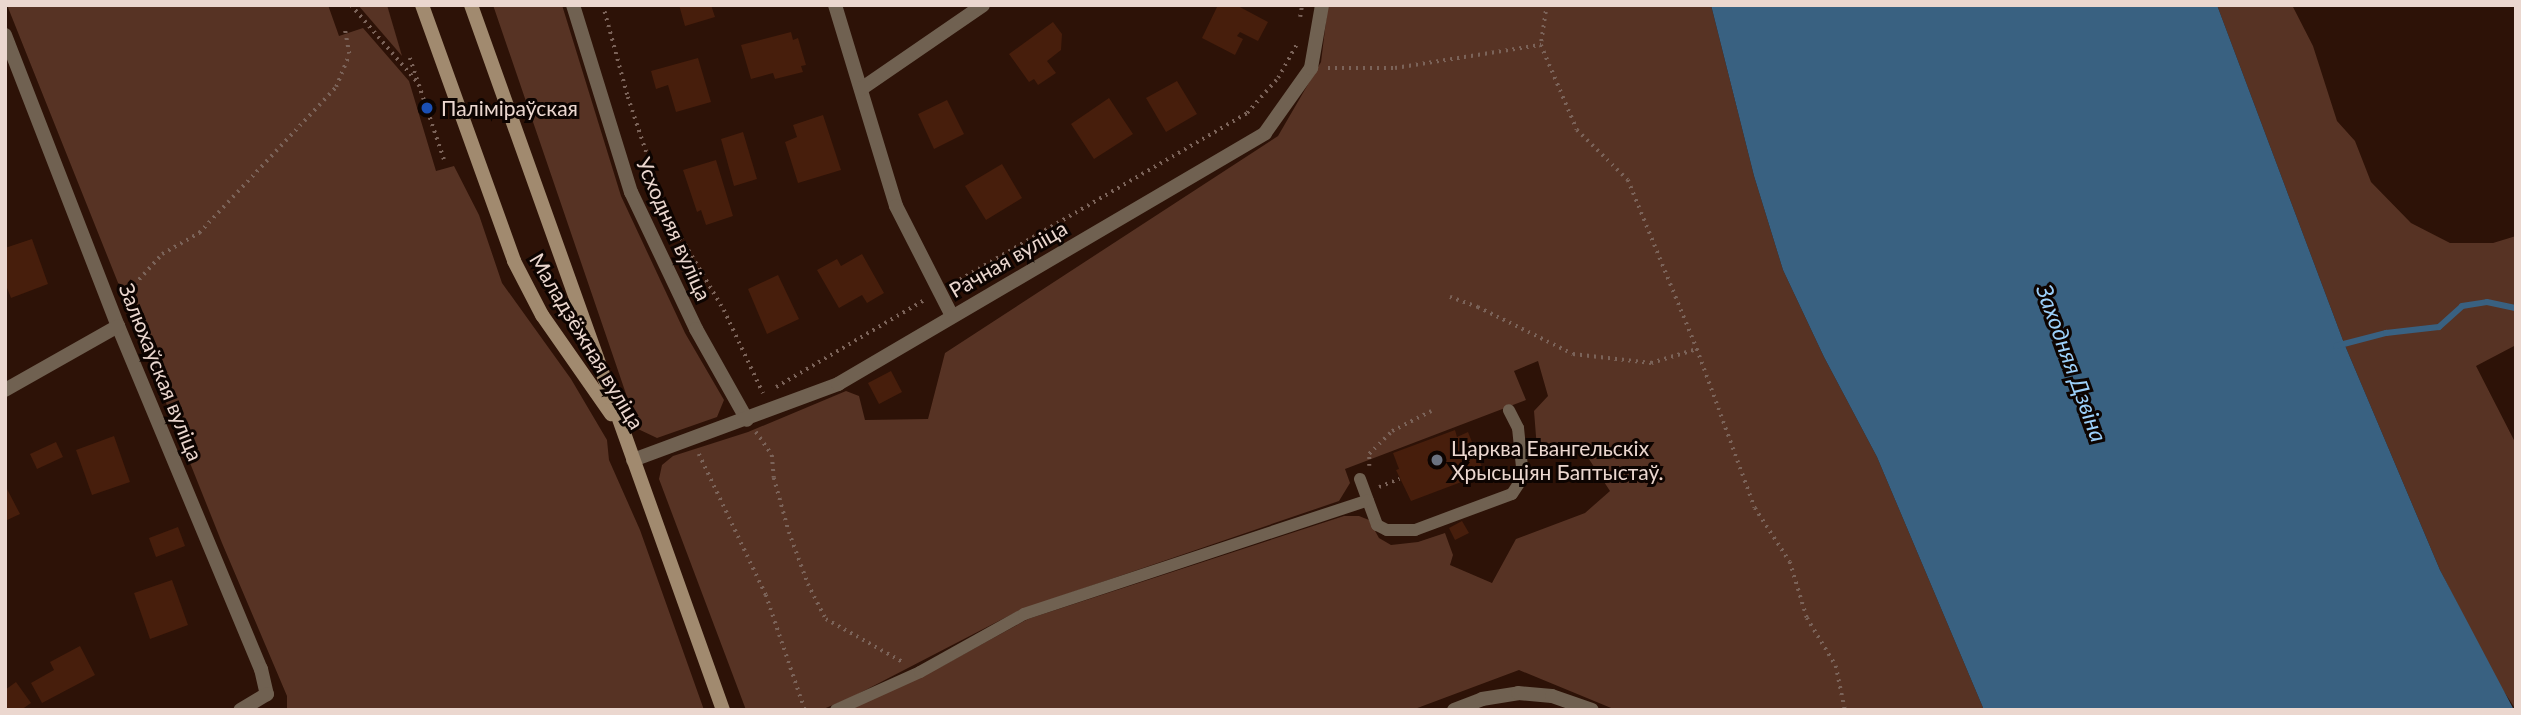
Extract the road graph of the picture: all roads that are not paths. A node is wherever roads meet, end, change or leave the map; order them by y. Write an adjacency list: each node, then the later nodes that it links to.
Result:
1 (422, 5): 14 (main road, Маладзёжная вуліца)
2 (471, 5): 14 (main road, Маладзёжная вуліца)
3 (573, 5): 13 (street, Усходняя вуліца)
4 (835, 5): 8 (street)
5 (983, 5): 8 (street)
6 (1322, 5): 9 (street, Рачная вуліца)
7 (5, 35): 10 (street, Залюхаўская вуліца)
8 (861, 89): 9 (street)
9 (951, 316): 13 (street, Рачная вуліца)
10 (118, 326): 11 (street); 17 (street, Залюхаўская вуліца)
11 (5, 390)
12 (1509, 410): 16 (lane)
13 (747, 420): 14 (street, Рачная вуліца)
14 (632, 460): 20 (main road, Маладзёжная вуліца)
15 (1366, 477): 16 (lane)
16 (1368, 500): 21 (lane)
17 (267, 694): 18 (street); 19 (street, Залюхаўская вуліца)
18 (240, 710)
19 (268, 710)
20 (723, 710)
21 (836, 710)
22 (1454, 710): 23 (street)
23 (1592, 710)

